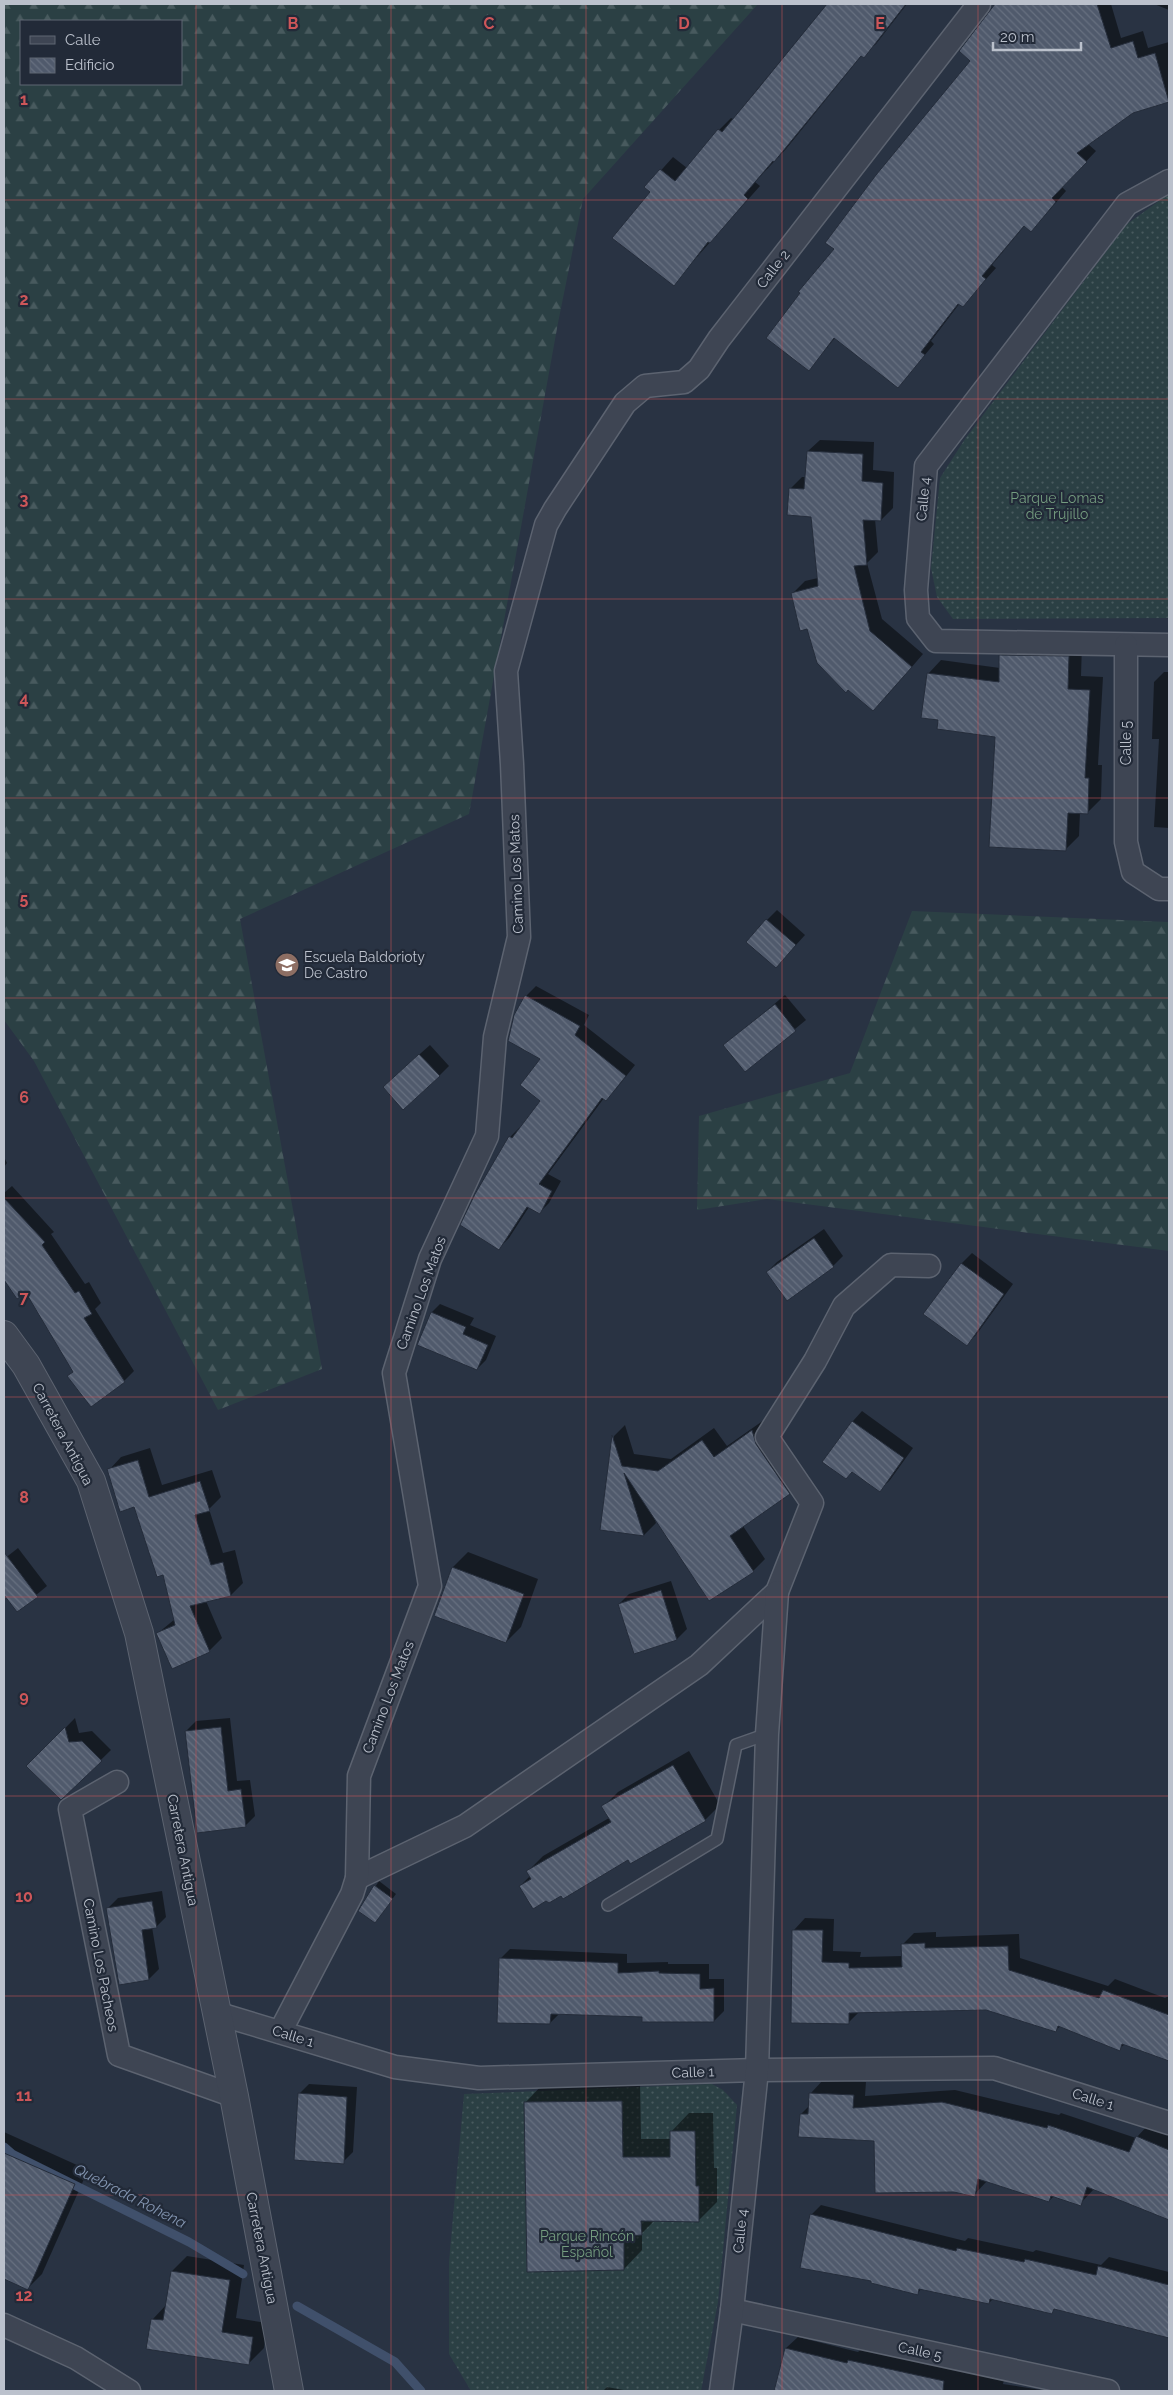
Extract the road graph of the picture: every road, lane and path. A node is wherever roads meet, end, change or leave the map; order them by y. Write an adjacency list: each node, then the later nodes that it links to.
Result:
1 (979, 4): 3 (street, Calle 2)
2 (1169, 181): 4 (street, Calle 4)
3 (555, 508): 12 (street, Camino Los Matos)
4 (1126, 645): 5 (street, Calle 4); 6 (street, Calle 5)
5 (1169, 645)
6 (1169, 889)
7 (929, 1266): 9 (street)
8 (4, 1335): 14 (street, Carretera Antigua)
9 (777, 1592): 10 (street, Calle 4); 12 (street)
10 (767, 1734): 13 (lane); 16 (street, Calle 4)
11 (117, 1782): 17 (street, Camino Los Pacheos)
12 (357, 1878): 15 (street, Camino Los Matos)
13 (608, 1905)
14 (216, 2013): 15 (street, Calle 1); 17 (street, Carretera Antigua)
15 (280, 2032): 16 (street, Calle 1)
16 (757, 2070): 18 (street, Calle 1); 19 (street, Calle 4)
17 (234, 2096): 22 (street, Carretera Antigua)
18 (1169, 2123)
19 (732, 2310): 23 (street, Calle 4); 24 (street, Calle 5)
20 (4, 2325): 21 (street)
21 (129, 2391)
22 (289, 2391)
23 (721, 2391)
24 (1108, 2391)

